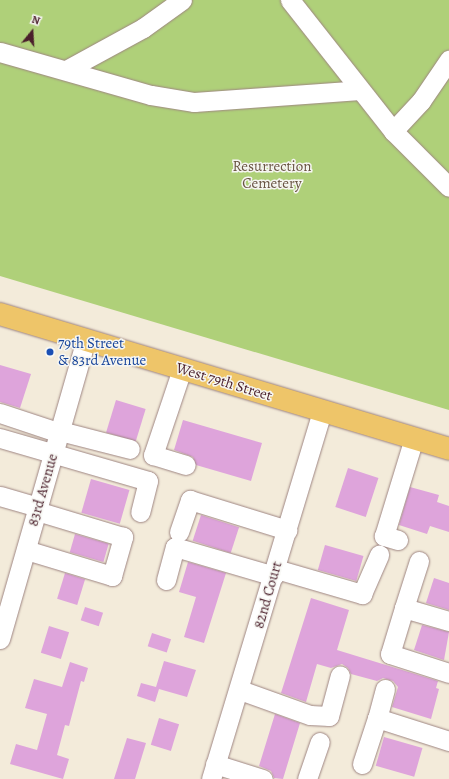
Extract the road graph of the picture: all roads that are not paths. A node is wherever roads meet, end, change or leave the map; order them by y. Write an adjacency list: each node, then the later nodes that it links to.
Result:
1 (182, 0): 5 (street)
2 (290, 0): 6 (street)
3 (0, 52): 5 (street)
4 (449, 60): 7 (street)
5 (66, 70): 6 (street)
6 (360, 90): 7 (street)
7 (393, 131): 8 (street)
8 (449, 187)
9 (0, 314): 10 (main road, West 79th Street)
10 (86, 340): 11 (main road, West 79th Street); 14 (street, 83rd Avenue)
11 (182, 369): 12 (main road, West 79th Street); 20 (street)
12 (322, 411): 16 (main road, West 79th Street); 24 (street, 82nd Court)
13 (0, 413): 14 (street)
14 (60, 432): 17 (street); 19 (street, 83rd Avenue)
15 (0, 438): 19 (street)
16 (414, 438): 18 (main road, West 79th Street); 26 (street)
17 (130, 449)
18 (449, 449)
19 (53, 455): 22 (street, 83rd Avenue); 23 (street)
20 (185, 464)
21 (0, 496): 22 (street)
22 (38, 509): 27 (street, 83rd Avenue); 27 (street)
23 (140, 512)
24 (287, 530): 25 (street); 30 (street, 82nd Court)
25 (179, 532)
26 (398, 540)
27 (26, 550): 34 (street, 83rd Avenue)
28 (379, 554): 30 (street)
29 (418, 560): 32 (street)
30 (275, 572): 31 (street); 38 (street, 82nd Court)
31 (166, 580)
32 (404, 608): 33 (street); 35 (street)
33 (449, 621)
34 (0, 639)
35 (449, 673)
36 (340, 675): 38 (street)
37 (385, 689): 39 (street)
38 (240, 690): 43 (street, 82nd Court)
39 (377, 718): 40 (street); 42 (street)
40 (449, 741)
41 (320, 742): 45 (street)
42 (362, 764)
43 (213, 772): 44 (street)
44 (263, 779)
45 (307, 779)

